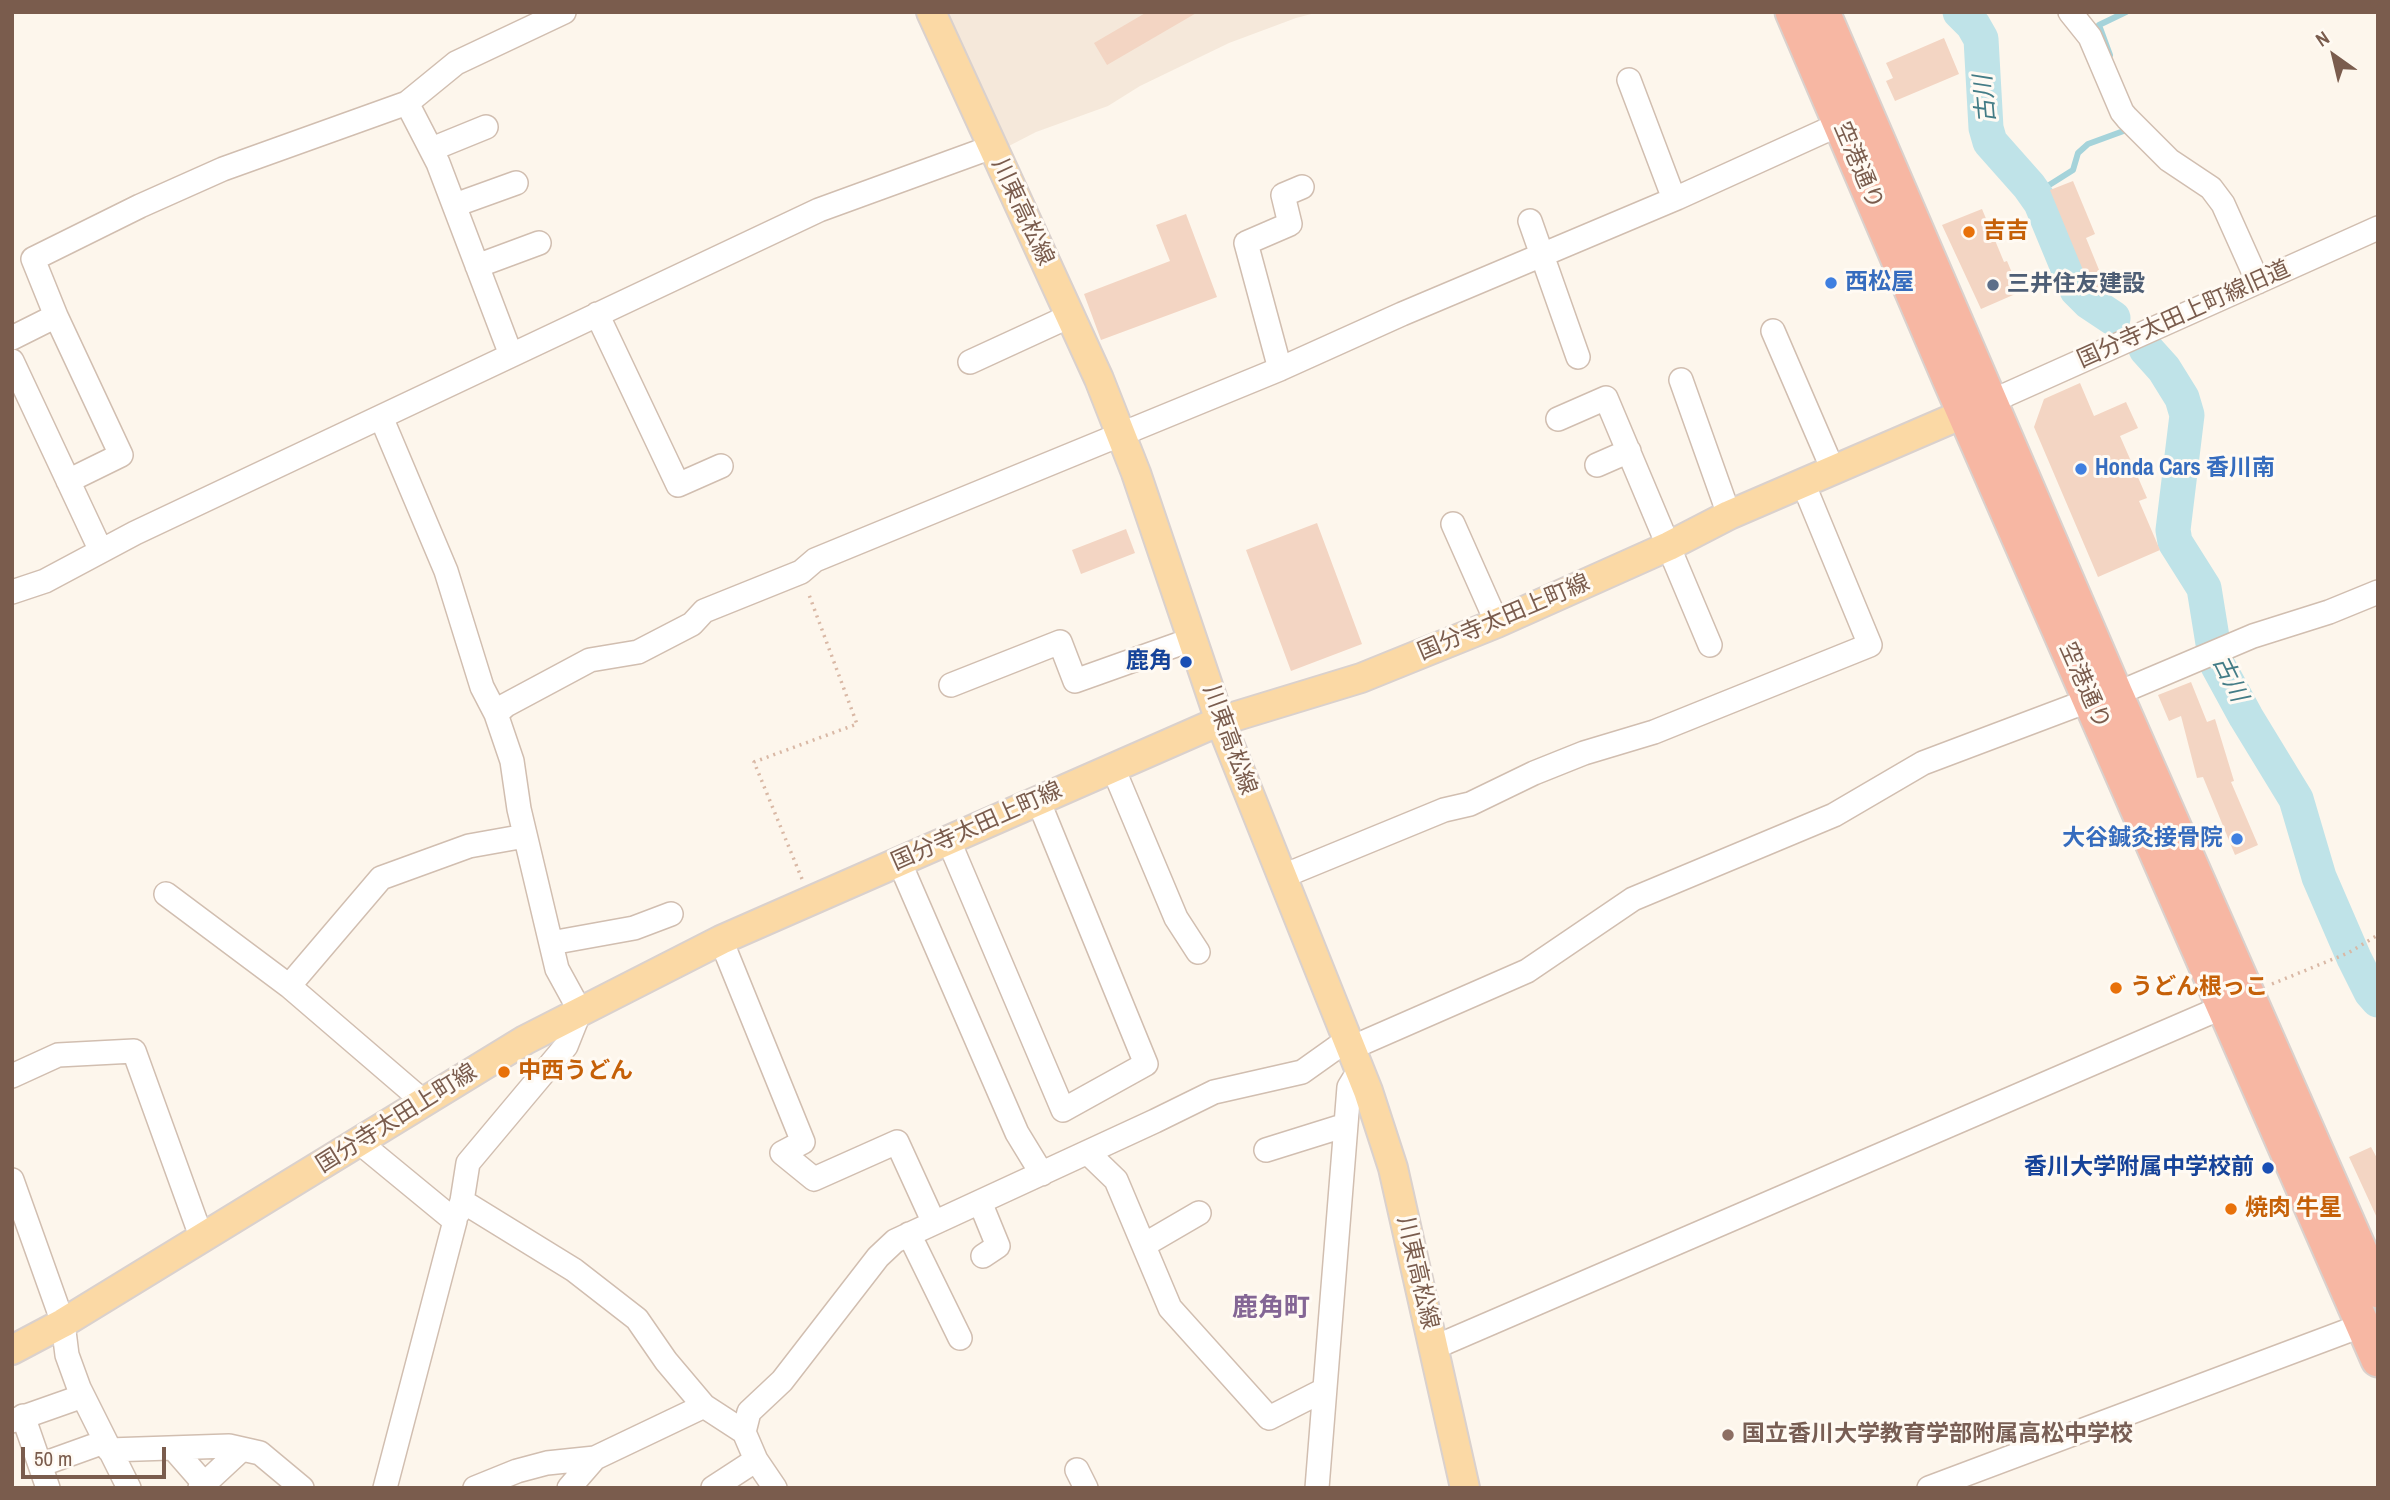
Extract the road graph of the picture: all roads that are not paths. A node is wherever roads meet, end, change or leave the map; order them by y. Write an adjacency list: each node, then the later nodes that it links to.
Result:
1 (564, 12): 7 (street)
2 (931, 12): 10 (main road, 川東高松線)
3 (1792, 12): 8 (highway, 空港通り)
4 (1823, 12): 34 (highway, 空港通り)
5 (2070, 12): 21 (street)
6 (1629, 80): 14 (street)
7 (407, 103): 11 (street); 23 (street)
8 (1840, 124): 14 (street); 34 (highway, 空港通り)
9 (486, 127): 11 (street)
10 (992, 147): 22 (street); 24 (main road, 川東高松線)
11 (432, 149): 15 (street)
12 (516, 183): 15 (street)
13 (1302, 187): 31 (street)
14 (1674, 199): 19 (street)
15 (455, 205): 20 (street)
16 (1530, 221): 19 (street)
17 (2378, 228): 21 (street, 国分寺太田上町線旧道)
18 (539, 243): 20 (street)
19 (1541, 255): 28 (street); 31 (street)
20 (477, 266): 27 (street)
21 (2258, 282): 34 (street, 国分寺太田上町線旧道)
22 (597, 314): 27 (street); 40 (street)
23 (56, 316): 26 (street); 42 (street)
24 (1070, 316): 30 (street); 37 (main road, 川東高松線)
25 (1773, 331): 41 (street)
26 (12, 338)
27 (511, 355): 35 (street)
28 (1578, 357)
29 (12, 361): 33 (street)
30 (970, 362)
31 (1280, 369): 37 (street)
32 (1681, 380): 44 (street)
33 (21, 404): 42 (street)
34 (1977, 408): 41 (main road, 国分寺太田上町線); 54 (highway, 空港通り)
35 (381, 417): 47 (street); 55 (street)
36 (1558, 419): 38 (street)
37 (1121, 436): 51 (main road, 川東高松線); 55 (street)
38 (1629, 451): 39 (street); 46 (street)
39 (1597, 465)
40 (721, 466)
41 (1833, 470): 43 (main road, 国分寺太田上町線)
42 (68, 481): 47 (street)
43 (1803, 483): 44 (main road, 国分寺太田上町線); 62 (street)
44 (1729, 515): 46 (main road, 国分寺太田上町線)
45 (1453, 524): 50 (street)
46 (1669, 546): 50 (main road, 国分寺太田上町線); 52 (street)
47 (101, 551): 48 (street)
48 (12, 592)
49 (2378, 592): 54 (street)
50 (1497, 623): 56 (main road, 国分寺太田上町線)
51 (1193, 639): 53 (street); 56 (main road, 川東高松線)
52 (1710, 645)
53 (951, 685)
54 (2103, 697): 69 (highway, 空港通り); 71 (street)
55 (496, 714): 59 (street)
56 (1220, 721): 57 (main road, 国分寺太田上町線); 62 (main road, 川東高松線)
57 (1113, 768): 58 (main road, 国分寺太田上町線); 67 (street)
58 (1038, 800): 60 (main road, 国分寺太田上町線); 60 (street)
59 (525, 835): 66 (street); 68 (street)
60 (948, 839): 61 (main road, 国分寺太田上町線)
61 (899, 861): 65 (main road, 国分寺太田上町線); 78 (street)
62 (1281, 877): 71 (main road, 川東高松線)
63 (166, 894): 68 (street)
64 (671, 914): 66 (street)
65 (721, 940): 70 (main road, 国分寺太田上町線); 83 (street)
66 (551, 943): 70 (street)
67 (1198, 952)
68 (289, 986): 73 (street)
69 (2235, 1001): 88 (highway, 空港通り); 90 (highway, 空港通り); 92 (street)
70 (580, 1011): 73 (main road, 国分寺太田上町線); 81 (street)
71 (1353, 1052): 74 (street); 77 (street); 92 (main road, 川東高松線)
72 (12, 1076): 85 (street)
73 (424, 1102): 75 (main road, 国分寺太田上町線)
74 (1346, 1125): 76 (street); 95 (street)
75 (359, 1142): 81 (street); 85 (main road, 国分寺太田上町線)
76 (1266, 1150)
77 (1088, 1153): 78 (street); 86 (street)
78 (1042, 1174): 80 (street)
79 (12, 1180): 89 (street)
80 (980, 1202): 83 (street); 87 (street)
81 (458, 1211): 97 (street); 110 (street)
82 (1199, 1213): 86 (street)
83 (934, 1223): 84 (street)
84 (909, 1234): 91 (street); 99 (street)
85 (202, 1239): 89 (main road, 国分寺太田上町線)
86 (1144, 1245): 95 (street)
87 (983, 1256)
88 (2378, 1291)
89 (63, 1323): 93 (main road, 国分寺太田上町線); 96 (street)
90 (2362, 1325): 94 (highway, 空港通り); 117 (street)
91 (960, 1338)
92 (1433, 1348): 116 (main road, 川東高松線)
93 (12, 1350)
94 (2378, 1360)
95 (1324, 1390): 115 (street)
96 (83, 1396): 98 (street); 100 (street)
97 (704, 1406): 99 (street); 103 (street)
98 (18, 1418): 105 (street)
99 (744, 1432): 104 (street)
100 (106, 1446): 101 (street); 105 (street); 109 (street)
101 (173, 1448): 102 (street); 107 (street)
102 (242, 1449): 106 (street); 107 (street)
103 (596, 1458): 111 (street); 112 (street)
104 (756, 1460): 113 (street); 114 (street)
105 (40, 1465): 108 (street)
106 (291, 1485)
107 (204, 1486)
108 (48, 1488)
109 (129, 1488)
110 (386, 1488)
111 (475, 1488)
112 (569, 1488)
113 (713, 1488)
114 (775, 1488)
115 (1317, 1488)
116 (1465, 1488)
117 (1929, 1488)

